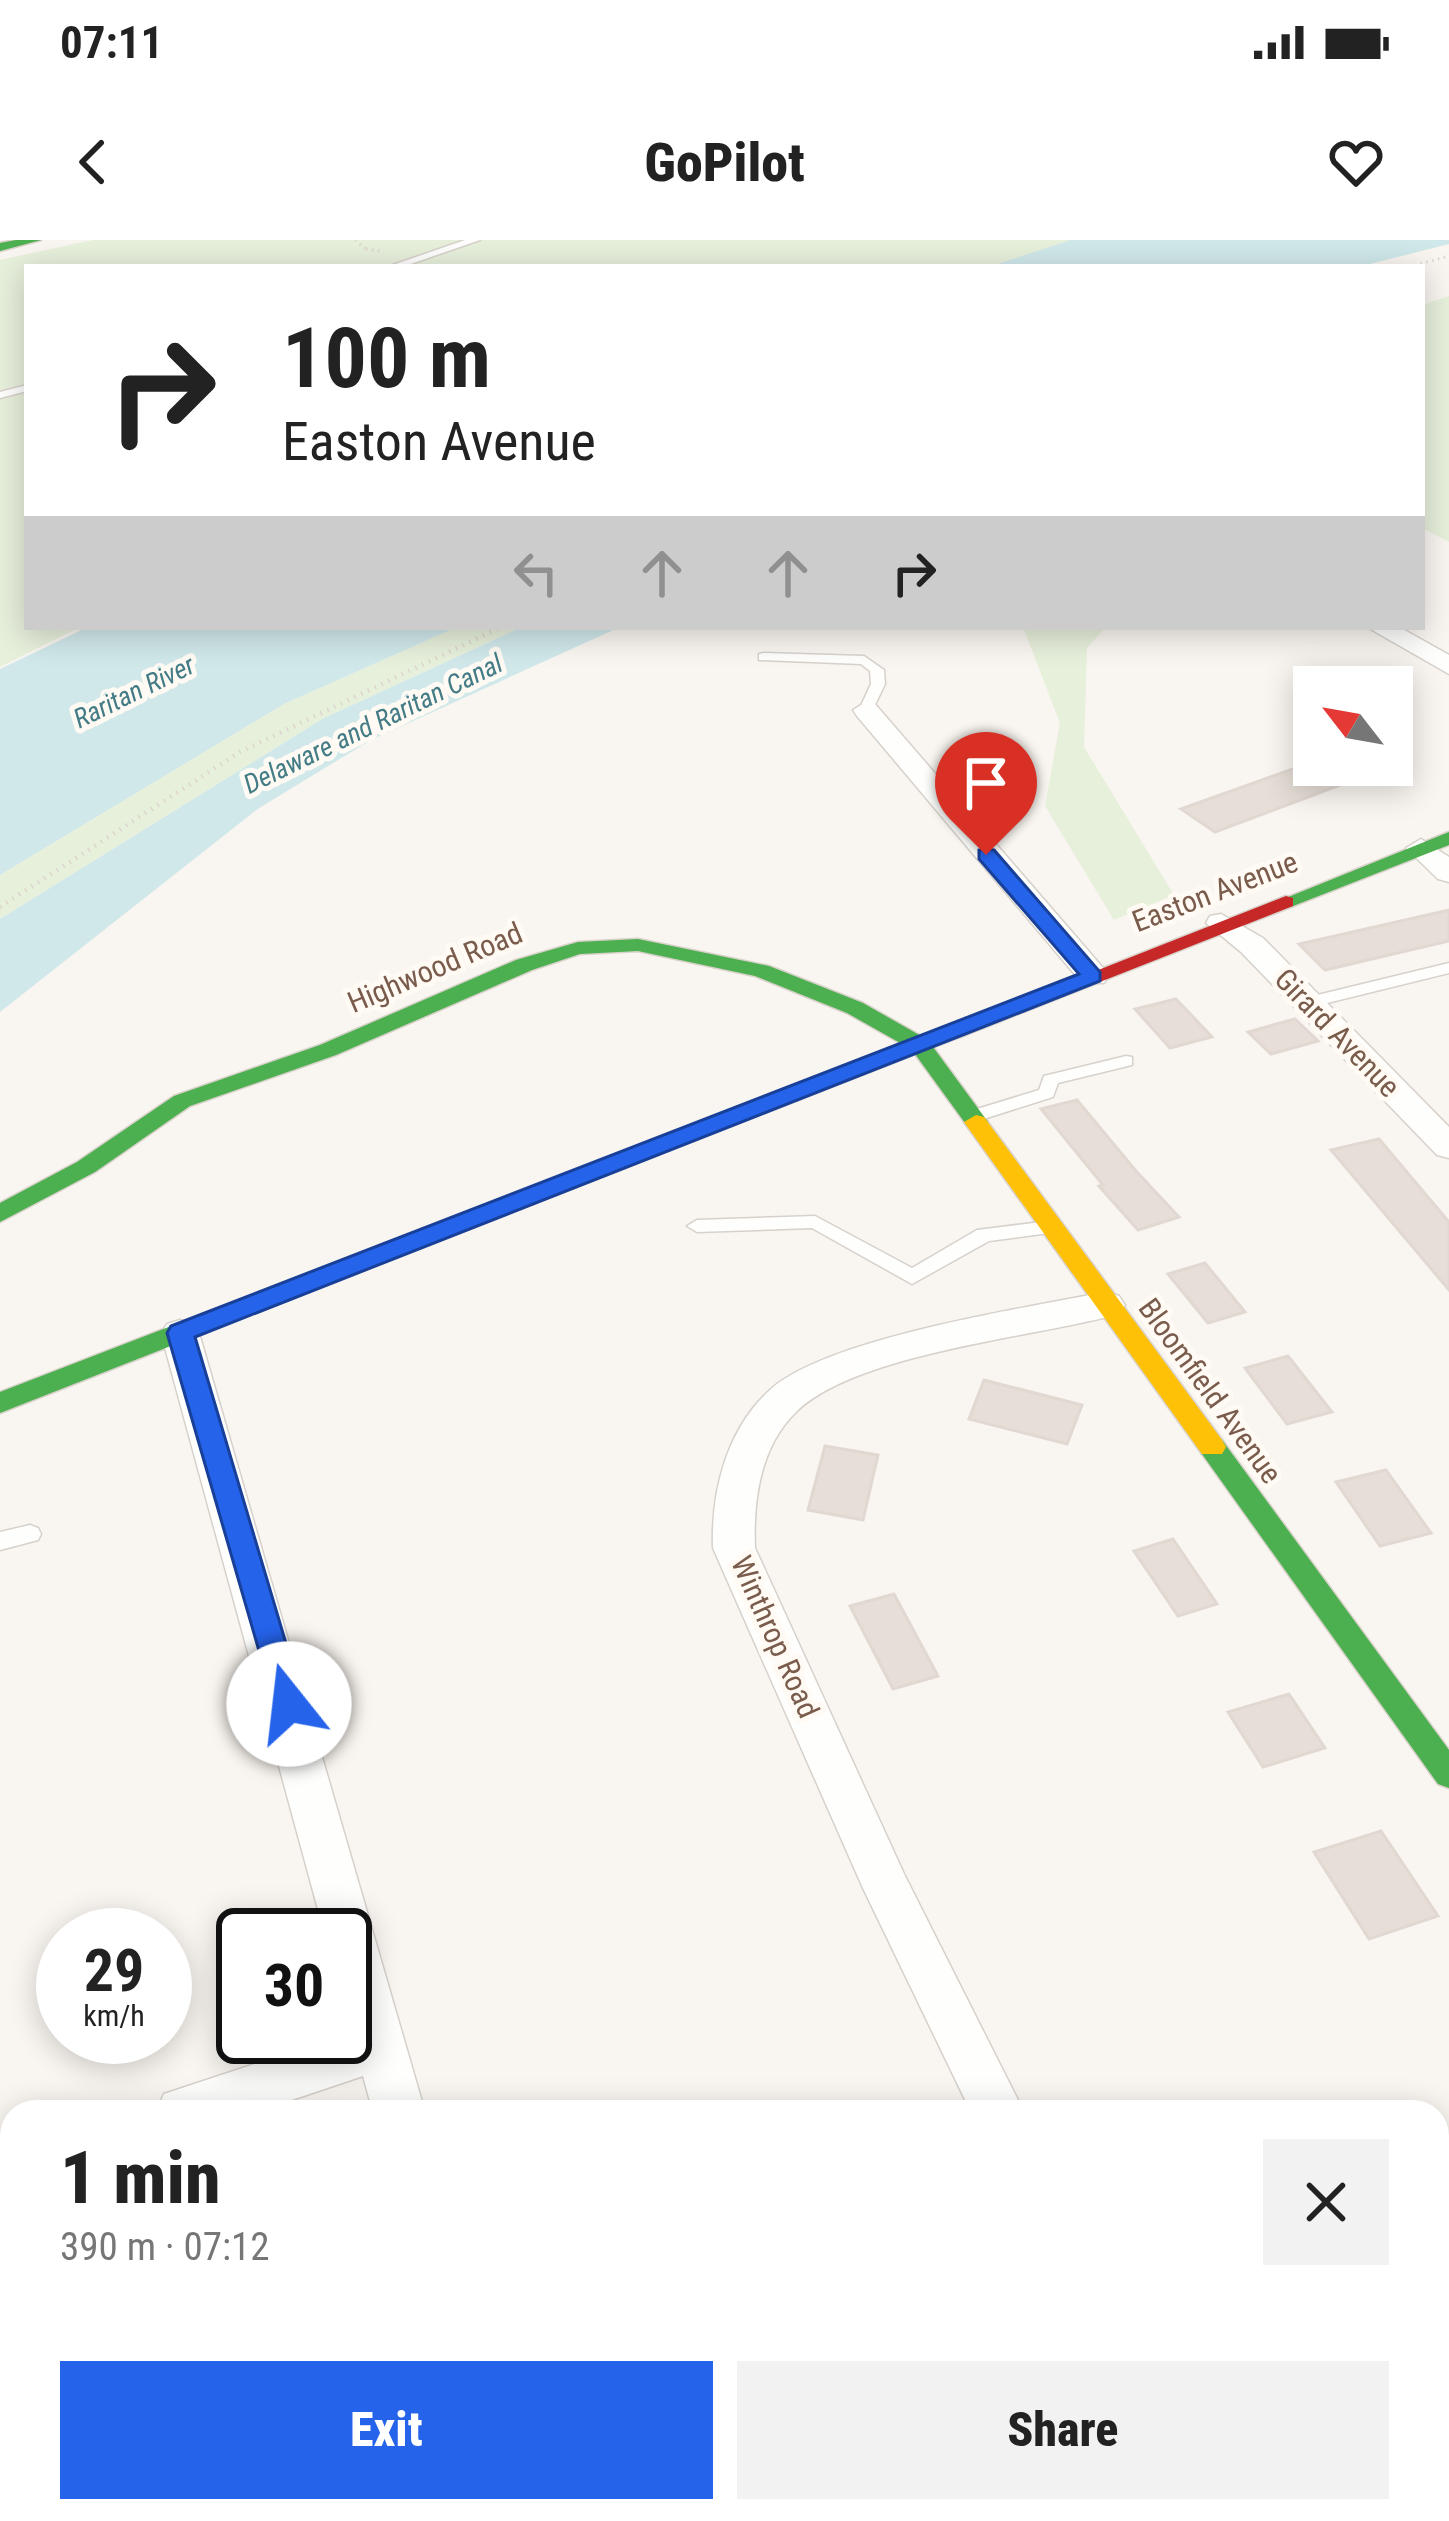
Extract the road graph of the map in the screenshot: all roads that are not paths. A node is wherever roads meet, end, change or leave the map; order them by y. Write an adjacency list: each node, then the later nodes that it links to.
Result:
1 (35, 240): 3 (street)
2 (475, 240): 4 (lane)
3 (2, 245)
4 (401, 264)
5 (1386, 630): 7 (street)
6 (764, 657): 8 (lane)
7 (1449, 666)
8 (866, 710): 13 (street)
9 (1435, 843): 10 (street); 11 (street, Easton Avenue)
10 (1449, 873)
11 (1221, 923): 13 (street, Easton Avenue); 14 (street, Girard Avenue)
12 (1449, 968): 14 (lane)
13 (1093, 976): 15 (street, Easton Avenue)
14 (1307, 1003): 18 (street, Girard Avenue)
15 (919, 1044): 17 (street, Bloomfield Avenue); 19 (street, Highwood Road); 23 (street, Easton Avenue)
16 (1126, 1061): 17 (lane)
17 (971, 1118): 21 (street, Bloomfield Avenue)
18 (1449, 1147)
19 (0, 1214)
20 (697, 1226): 21 (lane)
21 (1050, 1226): 22 (street, Bloomfield Avenue)
22 (1106, 1305): 27 (street, Bloomfield Avenue); 31 (street, Winthrop Road)
23 (180, 1333): 24 (street, Easton Avenue); 28 (street)
24 (0, 1403)
25 (30, 1534): 26 (lane)
26 (0, 1541)
27 (1449, 1775)
28 (380, 2046): 29 (street); 30 (street)
29 (218, 2100)
30 (396, 2100)
31 (992, 2100)

